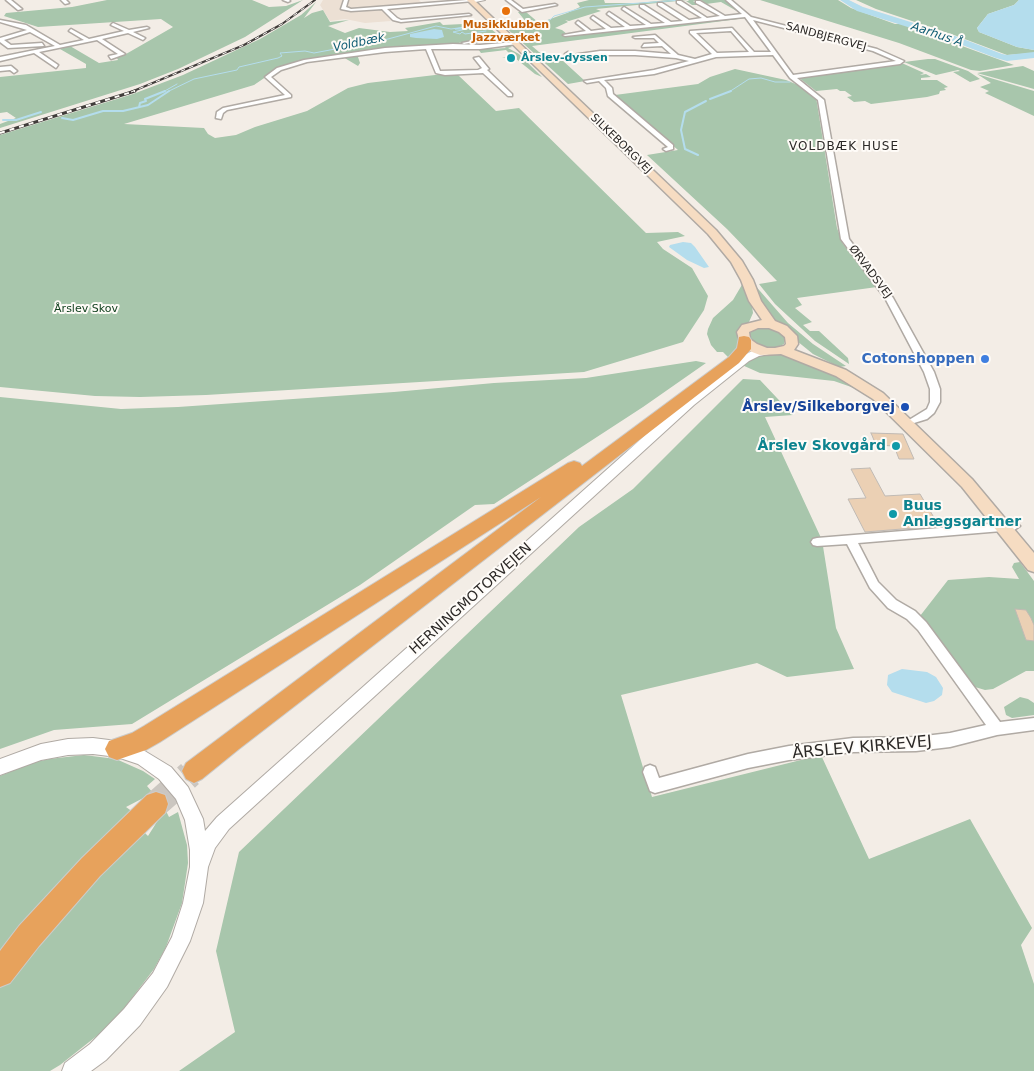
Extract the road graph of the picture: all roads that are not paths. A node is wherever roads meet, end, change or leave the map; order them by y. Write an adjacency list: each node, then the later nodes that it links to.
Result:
1 (8, 0): 14 (street)
2 (346, 0): 12 (street)
3 (482, 0): 6 (street)
4 (508, 0): 10 (street)
5 (728, 0): 18 (street, ØRVADSVEJ)
6 (470, 1): 12 (street); 38 (main road, SILKEBORGVEJ)
7 (679, 2): 20 (street)
8 (698, 2): 19 (street)
9 (660, 4): 21 (street)
10 (555, 5)
11 (642, 6): 25 (street)
12 (384, 8): 16 (street)
13 (624, 8): 27 (street)
14 (20, 9)
15 (609, 13): 29 (street)
16 (469, 15)
17 (593, 16): 32 (street)
18 (748, 16): 19 (street); 53 (street, ØRVADSVEJ); 66 (street, SANDBJERGVEJ)
19 (724, 17): 20 (street)
20 (706, 19): 21 (street)
21 (687, 21): 25 (street)
22 (2, 22): 26 (street)
23 (578, 22): 34 (street)
24 (113, 24): 35 (street)
25 (669, 24): 27 (street)
26 (24, 26): 30 (street); 36 (street)
27 (650, 26): 29 (street)
28 (562, 27): 34 (street)
29 (629, 28): 32 (street)
30 (31, 30): 37 (street); 50 (street)
31 (71, 30): 44 (street)
32 (610, 30): 34 (street)
33 (152, 32): 35 (street)
34 (590, 32)
35 (131, 33): 40 (street); 42 (street)
36 (0, 34)
37 (20, 34): 41 (street); 43 (street)
38 (506, 34): 45 (main road, SILKEBORGVEJ); 48 (street)
39 (635, 37): 46 (street)
40 (143, 39)
41 (0, 40): 47 (street)
42 (99, 40): 44 (street); 58 (street)
43 (32, 41)
44 (90, 41): 50 (street)
45 (515, 43): 48 (street); 72 (main road, SILKEBORGVEJ)
46 (664, 44): 49 (street); 57 (street)
47 (42, 46)
48 (452, 46): 51 (street)
49 (644, 46)
50 (60, 47): 52 (street)
51 (428, 48): 64 (street); 70 (street)
52 (35, 52): 60 (street); 62 (street)
53 (775, 53): 55 (street); 66 (street, ØRVADSVEJ)
54 (568, 54): 57 (street)
55 (752, 54): 56 (street); 56 (street)
56 (716, 55): 61 (street)
57 (676, 56): 61 (street)
58 (111, 57)
59 (477, 58): 64 (street)
60 (0, 59)
61 (693, 60): 67 (street)
62 (56, 66)
63 (0, 70): 65 (street)
64 (480, 70): 69 (street)
65 (14, 71)
66 (792, 77): 79 (street, ØRVADSVEJ)
67 (600, 80): 68 (street); 71 (street)
68 (587, 81)
69 (510, 96)
70 (219, 118)
71 (666, 149)
72 (755, 300): 73 (main road, SILKEBORGVEJ); 74 (main road, SILKEBORGVEJ)
73 (756, 324): 74 (main road); 75 (main road)
74 (771, 324): 76 (main road)
75 (744, 340): 77 (main road); 78 (highway, HERNINGMOTORVEJEN)
76 (788, 347): 77 (main road); 79 (main road)
77 (765, 352): 92 (street, HERNINGMOTORVEJEN)
78 (683, 398): 87 (highway); 89 (highway, HERNINGMOTORVEJEN)
79 (911, 421): 80 (main road)
80 (1009, 527): 81 (street); 83 (main road); 84 (main road)
81 (851, 540): 82 (street); 86 (street)
82 (817, 542)
83 (1034, 550)
84 (1034, 565)
85 (1034, 724): 86 (street, ÅRSLEV KIRKEVEJ)
86 (997, 729): 90 (street, ÅRSLEV KIRKEVEJ)
87 (117, 749): 88 (street); 92 (street)
88 (0, 767)
89 (194, 771)
90 (650, 772)
91 (156, 804): 93 (highway)
92 (199, 867): 94 (street)
93 (0, 973)
94 (73, 1071)

